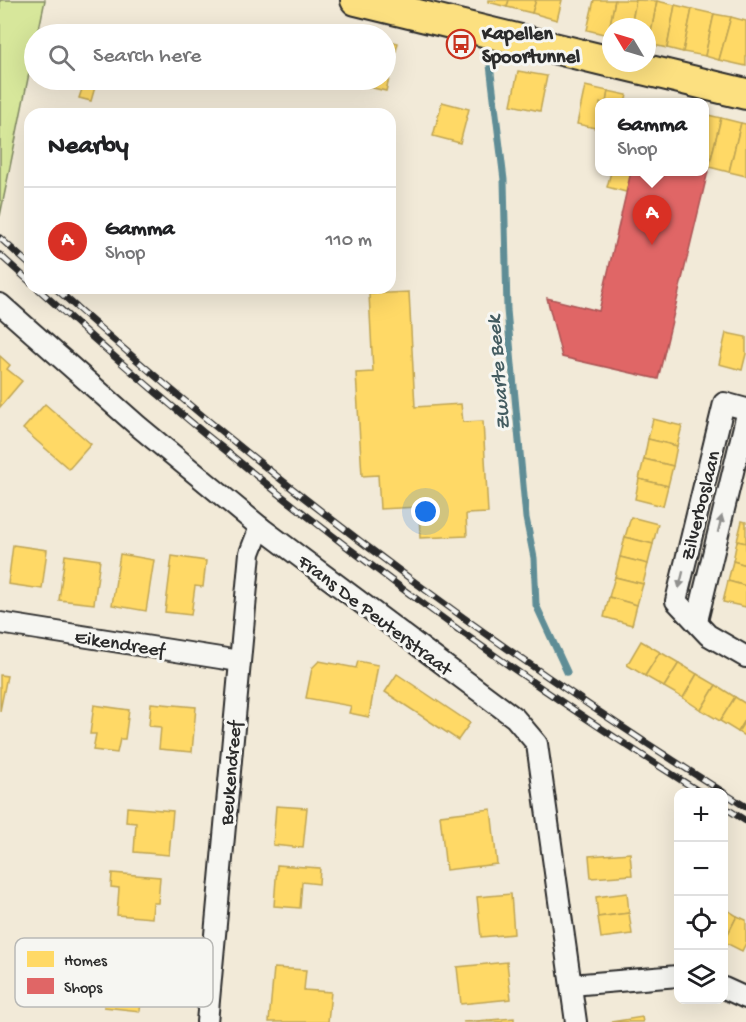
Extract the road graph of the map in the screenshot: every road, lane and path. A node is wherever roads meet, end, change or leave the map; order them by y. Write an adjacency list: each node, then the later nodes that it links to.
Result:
1 (356, 0): 2 (main road)
2 (602, 60)
3 (654, 72): 4 (main road)
4 (746, 94)
5 (0, 304): 8 (street, Frans De Peuterstraat)
6 (746, 409): 9 (street, Zilverboslaan, one-way to 9)
7 (746, 418): 9 (street, Zilverboslaan, one-way to 7)
8 (260, 527): 12 (street, Beukendreef); 15 (street, Frans De Peuterstraat)
9 (697, 621): 11 (street, Zilverboslaan)
10 (0, 623): 12 (street, Eikendreef)
11 (746, 657)
12 (239, 661): 13 (street, Beukendreef)
13 (213, 954)
14 (674, 976): 15 (street)
15 (571, 985): 20 (street, Frans De Peuterstraat)
16 (728, 990): 17 (street)
17 (746, 998)
18 (208, 1007): 19 (street, Beukendreef)
19 (207, 1022)
20 (576, 1022)

